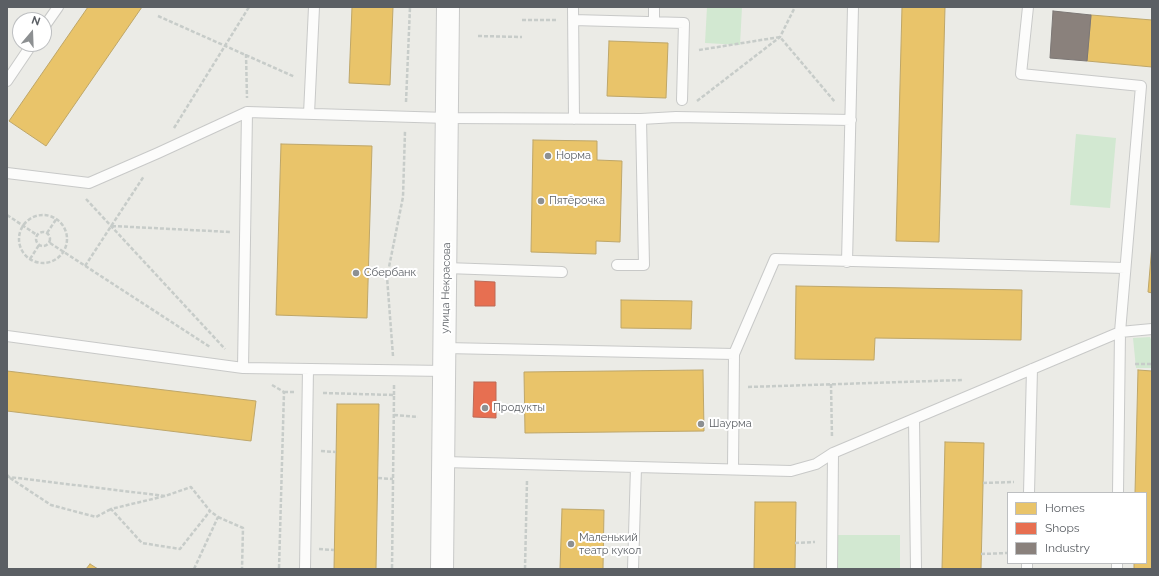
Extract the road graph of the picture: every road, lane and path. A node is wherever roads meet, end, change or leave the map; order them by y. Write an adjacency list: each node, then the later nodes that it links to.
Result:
1 (58, 7): 10 (lane)
2 (314, 7): 22 (lane)
3 (410, 7): 26 (path)
4 (448, 7): 28 (street, улица Некрасова)
5 (573, 7): 13 (lane)
6 (654, 7): 14 (lane)
7 (795, 7): 17 (path)
8 (853, 7): 31 (lane)
9 (1028, 7): 48 (lane)
10 (52, 16)
11 (158, 16): 20 (path)
12 (522, 20): 13 (path)
13 (573, 20): 14 (lane); 29 (lane)
14 (654, 22): 19 (lane)
15 (478, 36): 16 (path)
16 (522, 37)
17 (780, 37): 19 (path); 27 (path); 31 (path)
18 (27, 52): 21 (lane)
19 (684, 52): 23 (lane)
20 (246, 54): 22 (path); 24 (path)
21 (7, 81)
22 (310, 84): 25 (lane)
23 (682, 100)
24 (247, 112): 25 (lane); 32 (lane); 38 (lane)
25 (309, 114): 26 (lane)
26 (406, 117): 28 (lane); 58 (path)
27 (676, 117): 30 (lane); 31 (lane)
28 (448, 118): 29 (lane); 47 (street, улица Некрасова)
29 (574, 119): 30 (lane)
30 (641, 119): 46 (lane)
31 (851, 120): 45 (lane)
32 (7, 173)
33 (83, 196): 37 (path)
34 (7, 215): 36 (path)
35 (57, 218): 36 (path); 39 (path); 43 (path)
36 (23, 226): 40 (path); 44 (path)
37 (111, 226): 38 (path); 55 (path)
38 (245, 232): 55 (lane)
39 (47, 233): 40 (path); 41 (path)
40 (37, 235): 42 (path)
41 (50, 243): 42 (path); 43 (path)
42 (39, 245): 44 (path)
43 (64, 252): 44 (path); 55 (path)
44 (30, 259)
45 (847, 262): 48 (lane); 54 (lane)
46 (617, 265)
47 (446, 268): 49 (lane); 53 (street, улица Некрасова)
48 (1125, 268): 51 (lane)
49 (562, 272)
50 (1152, 329): 51 (lane)
51 (1120, 332): 57 (lane); 81 (lane)
52 (7, 336): 55 (lane)
53 (445, 348): 54 (lane); 59 (street, улица Некрасова)
54 (734, 354): 63 (lane)
55 (243, 368): 56 (lane)
56 (308, 369): 58 (lane); 65 (lane)
57 (1032, 369): 69 (lane); 78 (lane)
58 (394, 371): 59 (lane); 66 (path)
59 (445, 371): 71 (street, улица Некрасова)
60 (970, 380): 62 (path)
61 (270, 384): 64 (path)
62 (831, 384): 63 (path); 70 (path)
63 (734, 387): 74 (lane)
64 (284, 392): 65 (path); 92 (path)
65 (307, 392): 66 (path); 93 (lane)
66 (394, 395): 67 (path)
67 (394, 415): 68 (path); 77 (path)
68 (418, 417)
69 (914, 419): 70 (lane); 99 (lane)
70 (833, 453): 74 (lane); 98 (lane)
71 (444, 462): 72 (lane); 95 (street, улица Некрасова)
72 (528, 464): 73 (lane); 96 (path)
73 (636, 467): 74 (lane); 97 (lane)
74 (732, 469)
75 (8, 476): 82 (path); 83 (path)
76 (378, 478): 77 (path)
77 (393, 479): 94 (path)
78 (1029, 482): 79 (path); 80 (lane)
79 (983, 483)
80 (1029, 492)
81 (1118, 492)
82 (164, 496): 83 (path); 84 (path)
83 (111, 509): 84 (path)
84 (210, 511): 85 (path)
85 (218, 517): 90 (path); 91 (path)
86 (815, 542): 87 (path)
87 (795, 543)
88 (1007, 553): 89 (path)
89 (981, 554)
90 (194, 569)
91 (242, 569)
92 (279, 569)
93 (305, 569)
94 (392, 569)
95 (442, 569)
96 (526, 569)
97 (633, 569)
98 (832, 569)
99 (916, 569)

